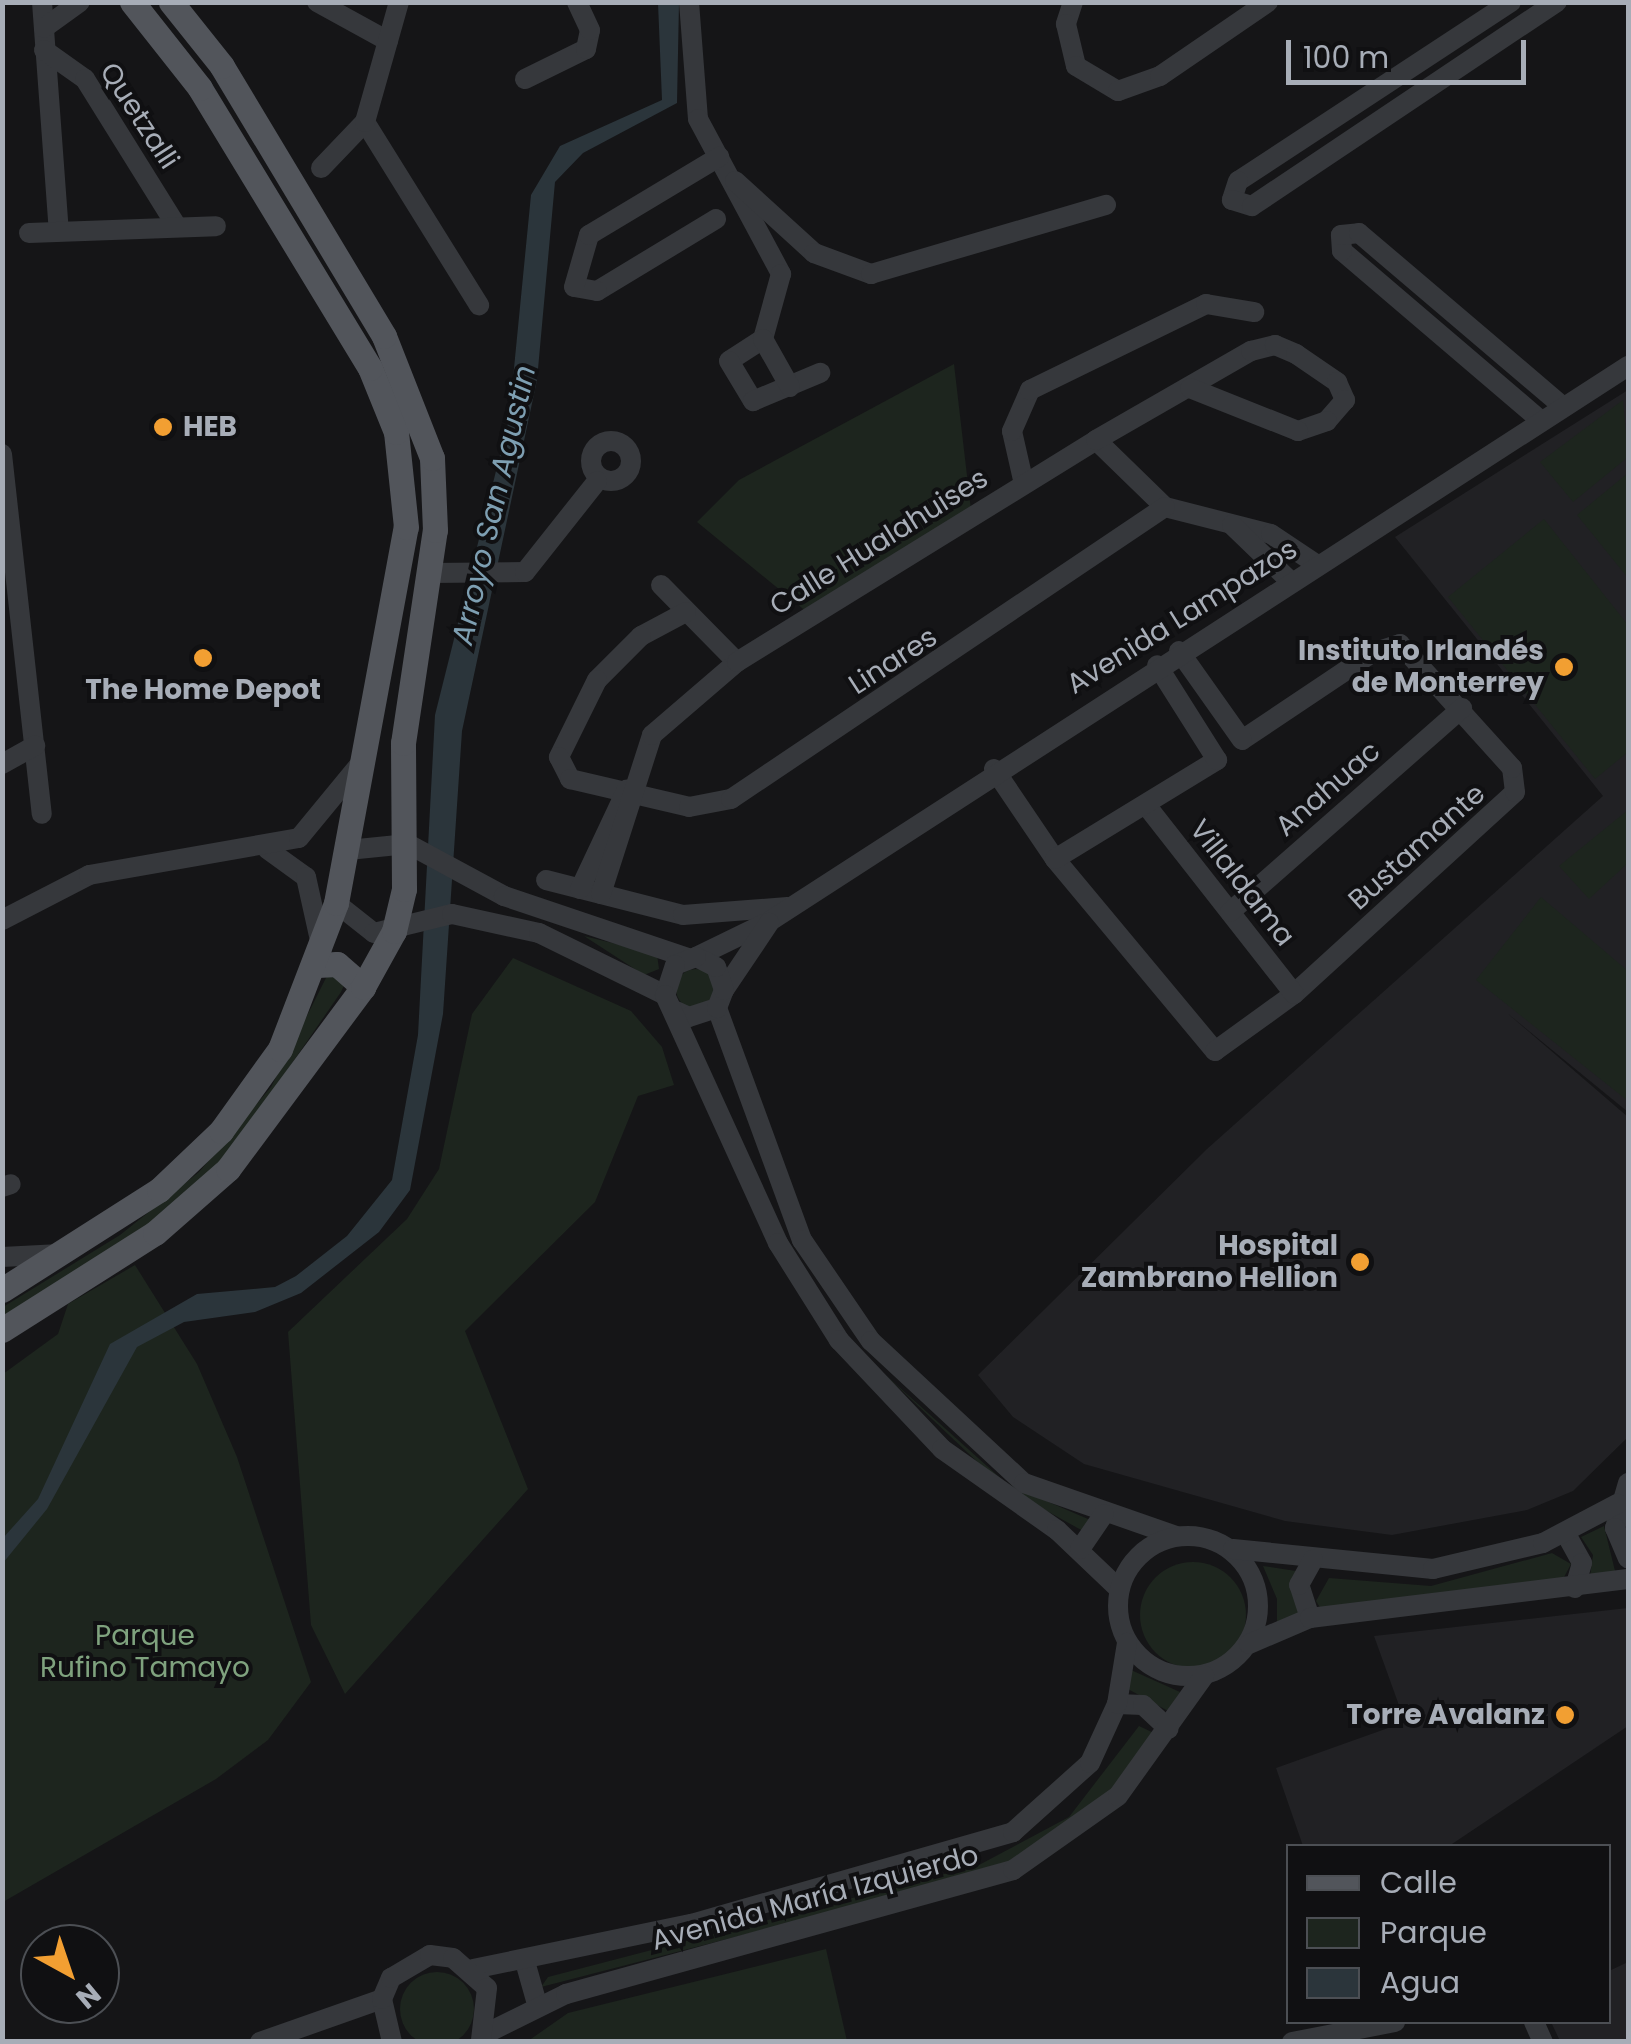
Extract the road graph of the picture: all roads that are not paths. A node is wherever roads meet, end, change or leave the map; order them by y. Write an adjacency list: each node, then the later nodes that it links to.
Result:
1 (42, 2): 13 (street)
2 (80, 2): 13 (street)
3 (132, 2): 21 (main road)
4 (171, 2): 19 (main road)
5 (318, 2): 14 (street)
6 (400, 2): 14 (street)
7 (576, 2): 17 (street)
8 (689, 2): 22 (street)
9 (1072, 2): 10 (street)
10 (1268, 2)
11 (1511, 2): 16 (street)
12 (1557, 2): 18 (street)
13 (44, 28): 15 (street)
14 (388, 41): 20 (street)
15 (44, 50): 27 (street, Quetzalli); 29 (street)
16 (1408, 71): 18 (street); 18 (street)
17 (525, 80)
18 (1422, 90)
19 (248, 108): 21 (main road); 50 (main road)
20 (365, 122): 23 (street); 31 (street)
21 (223, 124): 61 (main road)
22 (719, 158): 24 (street); 26 (street)
23 (321, 168)
24 (736, 181): 25 (street); 35 (street)
25 (1106, 206)
26 (716, 219)
27 (176, 225): 28 (street); 29 (street)
28 (216, 226)
29 (60, 231): 30 (street)
30 (28, 233)
31 (479, 305)
32 (1446, 307): 34 (street); 34 (street); 40 (street)
33 (1254, 312): 45 (street)
34 (1429, 325): 41 (street)
35 (763, 339): 38 (street); 38 (street)
36 (1628, 366): 40 (street, Avenida Lampazos)
37 (820, 373): 38 (street)
38 (790, 387)
39 (1190, 388): 39 (street, Calle Hualahuises); 42 (street, Calle Hualahuises)
40 (1561, 406): 41 (street, Avenida Lampazos)
41 (1540, 419): 49 (street, Avenida Lampazos)
42 (1096, 440): 45 (street, Calle Hualahuises); 46 (street)
43 (2, 454): 47 (street)
44 (597, 481): 50 (street)
45 (1024, 484): 57 (street, Calle Hualahuises)
46 (1164, 507): 48 (street); 66 (street, Linares)
47 (7, 520): 54 (street)
48 (1232, 526): 49 (street); 51 (street)
49 (1316, 564): 51 (street, Avenida Lampazos)
50 (430, 573): 65 (main road)
51 (1290, 581): 56 (street, Avenida Lampazos)
52 (661, 585): 53 (street)
53 (686, 612): 57 (street); 66 (street, Linares)
54 (24, 630): 55 (street); 60 (street)
55 (2, 642)
56 (1179, 652): 58 (street, Avenida Lampazos); 59 (street, Bustamante)
57 (737, 662): 66 (street, Calle Hualahuises)
58 (1157, 665): 63 (street, Avenida Lampazos); 67 (street)
59 (1462, 708): 78 (street, Anahuac); 85 (street, Bustamante)
60 (35, 746): 62 (street); 68 (street)
61 (366, 757): 64 (main road); 70 (street)
62 (2, 764)
63 (994, 768): 72 (street, Bustamante); 77 (street, Avenida Lampazos)
64 (358, 788): 65 (main road); 71 (main road)
65 (402, 789): 69 (main road)
66 (629, 792): 74 (street, Calle Hualahuises); 75 (street, Calle Hualahuises)
67 (1146, 805): 72 (street); 78 (street, Villaldama)
68 (42, 814)
69 (408, 844): 71 (street); 81 (main road); 83 (street)
70 (267, 849): 79 (street); 82 (street)
71 (348, 850): 76 (main road)
72 (1054, 860): 85 (street, Bustamante)
73 (546, 880): 74 (street)
74 (580, 889): 75 (street)
75 (601, 894): 77 (street)
76 (336, 903): 81 (street); 82 (main road)
77 (790, 907): 80 (street, Avenida Lampazos)
78 (1230, 912): 85 (street, Villaldama)
79 (2, 920)
80 (770, 922): 83 (street, Avenida Lampazos); 86 (street, Avenida Lampazos)
81 (394, 932): 84 (main road); 87 (street)
82 (320, 958): 84 (main road); 88 (main road)
83 (692, 958): 86 (street); 87 (street)
84 (363, 987): 91 (main road)
85 (1294, 994)
86 (720, 999): 87 (street); 94 (street)
87 (671, 1004): 97 (street)
88 (67, 1254): 89 (street); 90 (main road)
89 (2, 1256)
90 (2, 1290)
91 (2, 1330)
92 (1628, 1482): 93 (street)
93 (1617, 1504): 95 (street); 99 (street)
94 (1104, 1514): 96 (street); 97 (street)
95 (1566, 1534): 100 (street); 102 (street)
96 (1176, 1536): 98 (street); 103 (street)
97 (1080, 1548): 103 (street)
98 (1232, 1550): 100 (street); 106 (street)
99 (1628, 1558)
100 (1313, 1560): 104 (street)
101 (1628, 1579): 102 (street)
102 (1575, 1588): 104 (street)
103 (1119, 1589): 105 (street)
104 (1310, 1618): 106 (street)
105 (1127, 1642): 107 (street); 108 (street, Avenida María Izquierdo)
106 (1249, 1644): 107 (street)
107 (1204, 1676): 109 (street, Avenida María Izquierdo)
108 (1116, 1704): 109 (street); 110 (street, Avenida María Izquierdo)
109 (1169, 1730): 113 (street, Avenida María Izquierdo)
110 (526, 1965): 111 (street, Avenida María Izquierdo); 113 (street)
111 (473, 1969): 112 (street, Avenida María Izquierdo); 115 (street)
112 (382, 2000): 116 (street); 117 (street)
113 (538, 2004): 115 (street, Avenida María Izquierdo)
114 (1386, 2024): 118 (street)
115 (482, 2038)
116 (260, 2042)
117 (392, 2042)
118 (1292, 2042)

